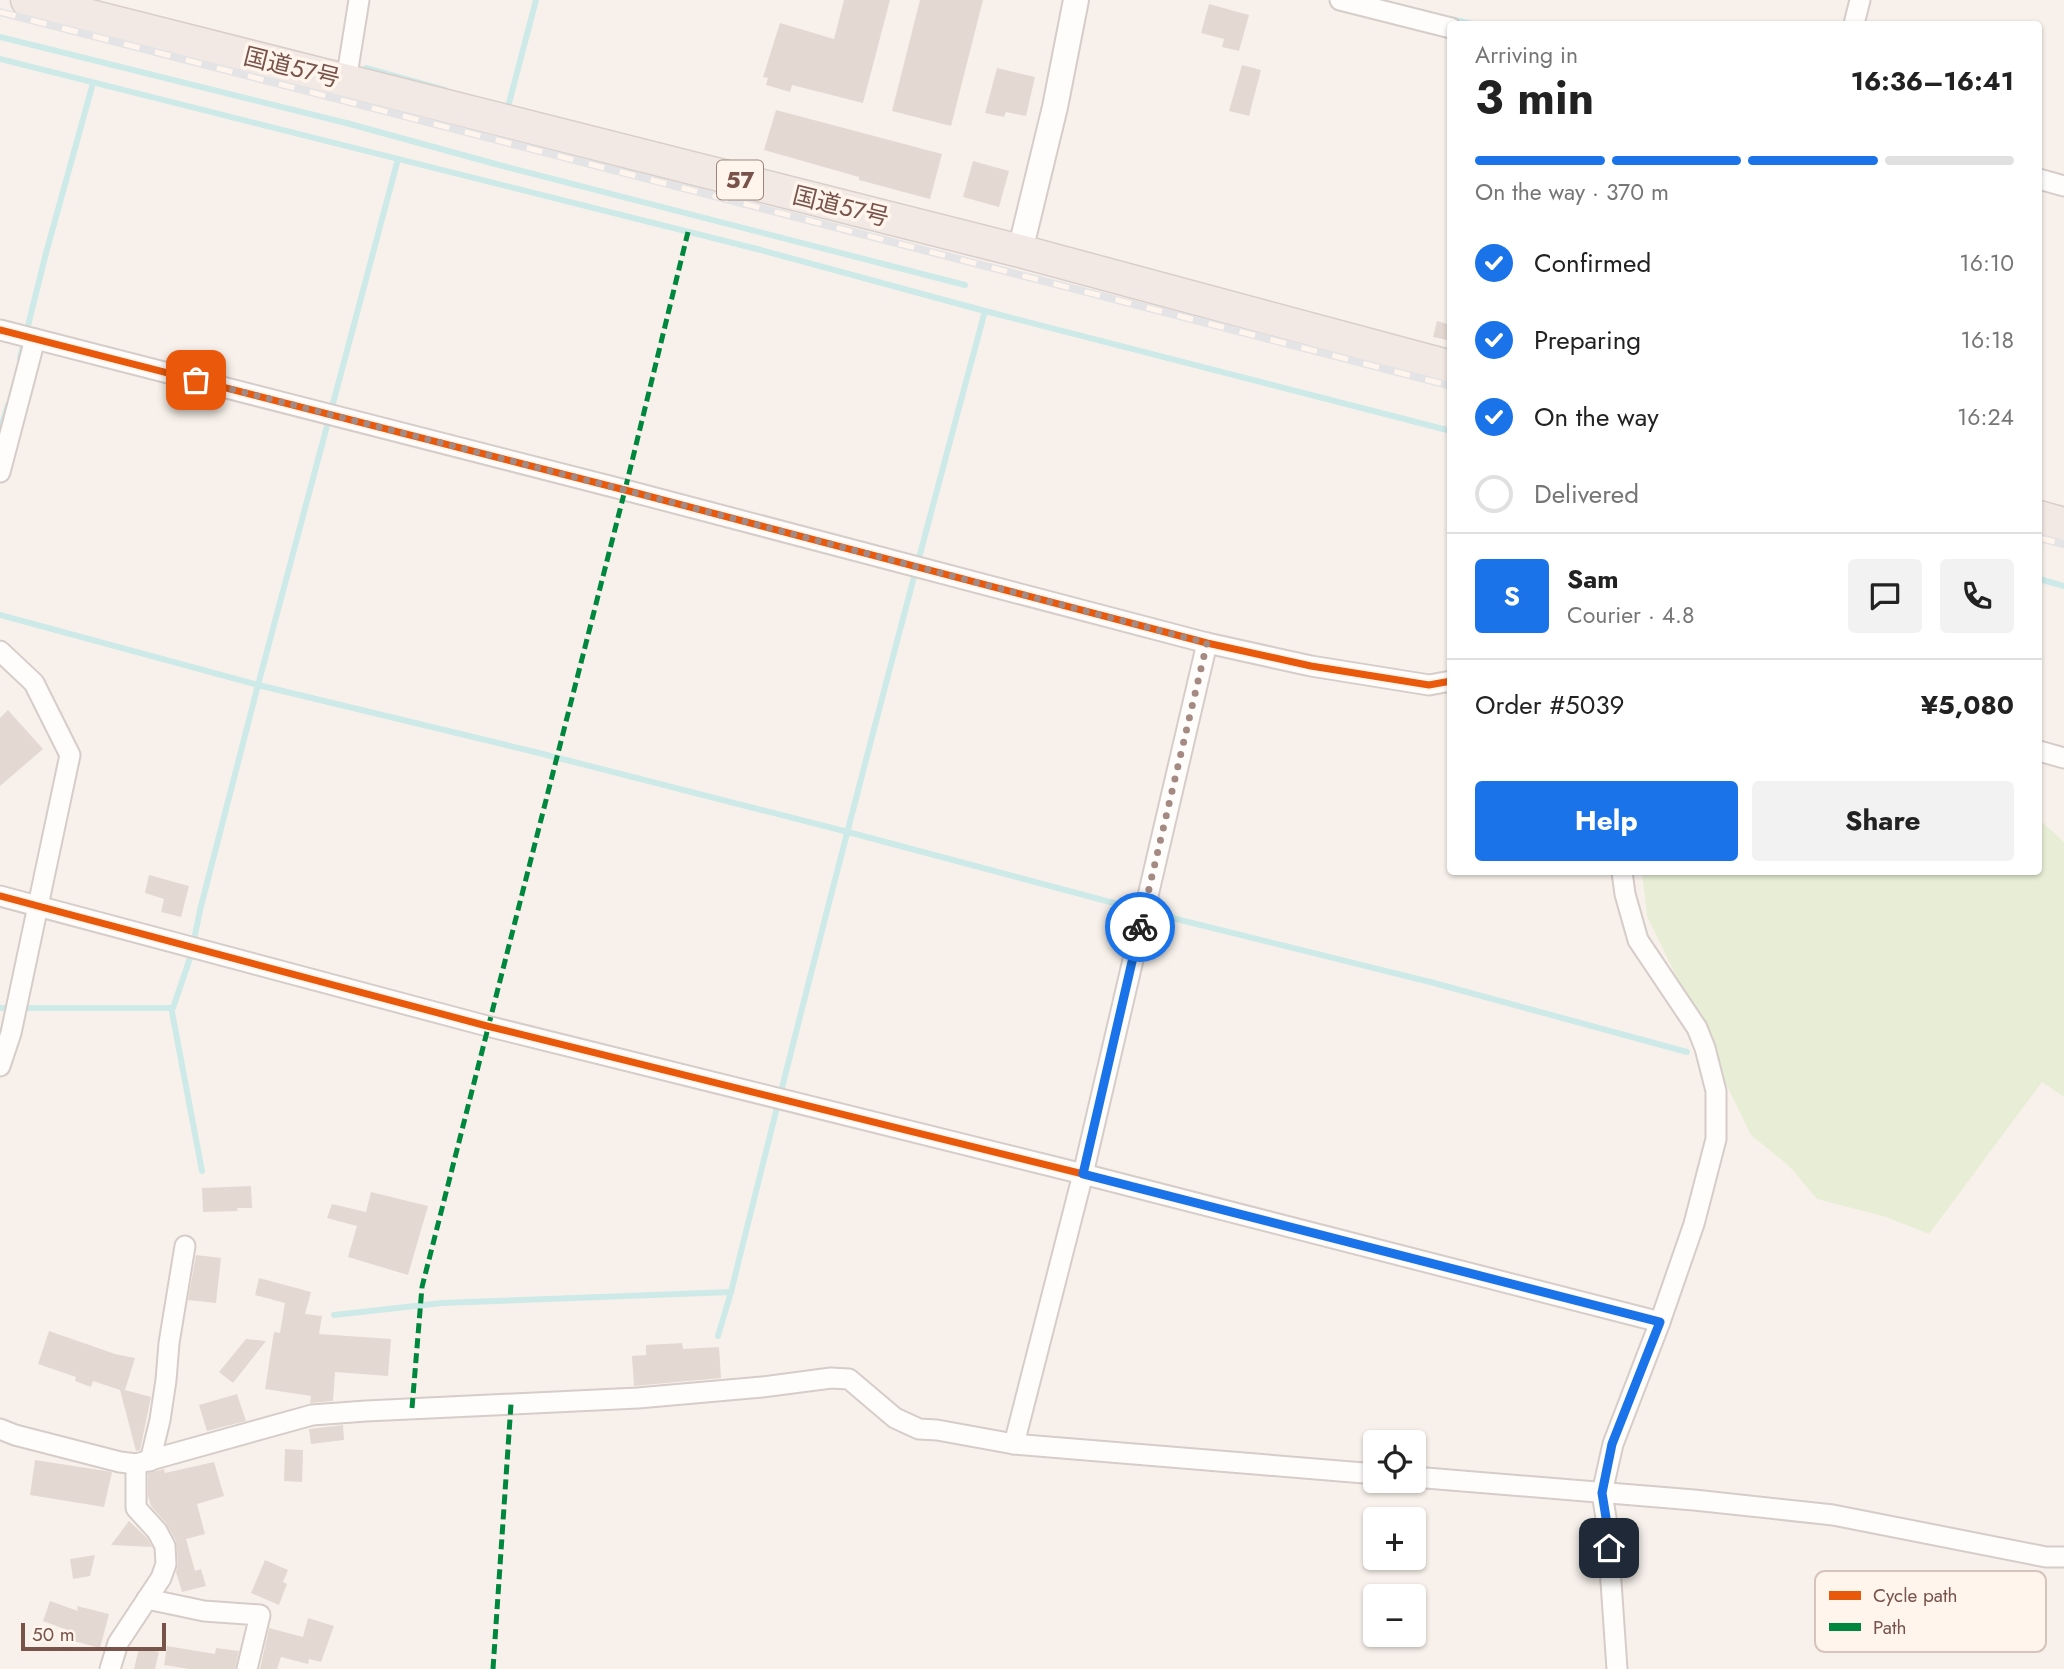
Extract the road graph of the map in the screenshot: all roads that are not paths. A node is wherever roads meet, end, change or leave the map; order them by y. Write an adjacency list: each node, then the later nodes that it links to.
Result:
1 (27, 0): 8 (highway, 国道57号 / 57)
2 (359, 0): 8 (street)
3 (1076, 0): 11 (street)
4 (1340, 0): 7 (street)
5 (1860, 0): 6 (street)
6 (1855, 21)
7 (1447, 28)
8 (345, 81): 11 (highway, 国道57号 / 57)
9 (2042, 180): 10 (street)
10 (2064, 186)
11 (1020, 251): 14 (highway, 国道57号 / 57)
12 (0, 330): 13 (street)
13 (35, 339): 15 (street); 18 (street)
14 (1447, 366)
15 (0, 472)
16 (2042, 518): 17 (highway)
17 (2064, 524)
18 (1207, 643): 20 (street); 27 (street)
19 (0, 651): 25 (street)
20 (1447, 682)
21 (2042, 752): 22 (street)
22 (2064, 758)
23 (1622, 875): 29 (street)
24 (0, 896): 25 (street)
25 (38, 906): 26 (street); 27 (street)
26 (0, 1066)
27 (1083, 1174): 29 (street); 31 (street)
28 (185, 1246): 32 (street)
29 (1660, 1322): 35 (street)
30 (0, 1429): 32 (street)
31 (1014, 1444): 32 (street); 33 (street)
32 (143, 1462): 37 (street)
33 (1363, 1473)
34 (1426, 1478): 35 (street)
35 (1602, 1493): 36 (street); 40 (street)
36 (2064, 1557)
37 (147, 1599): 38 (street); 39 (street)
38 (110, 1669)
39 (247, 1669)
40 (1617, 1669)

